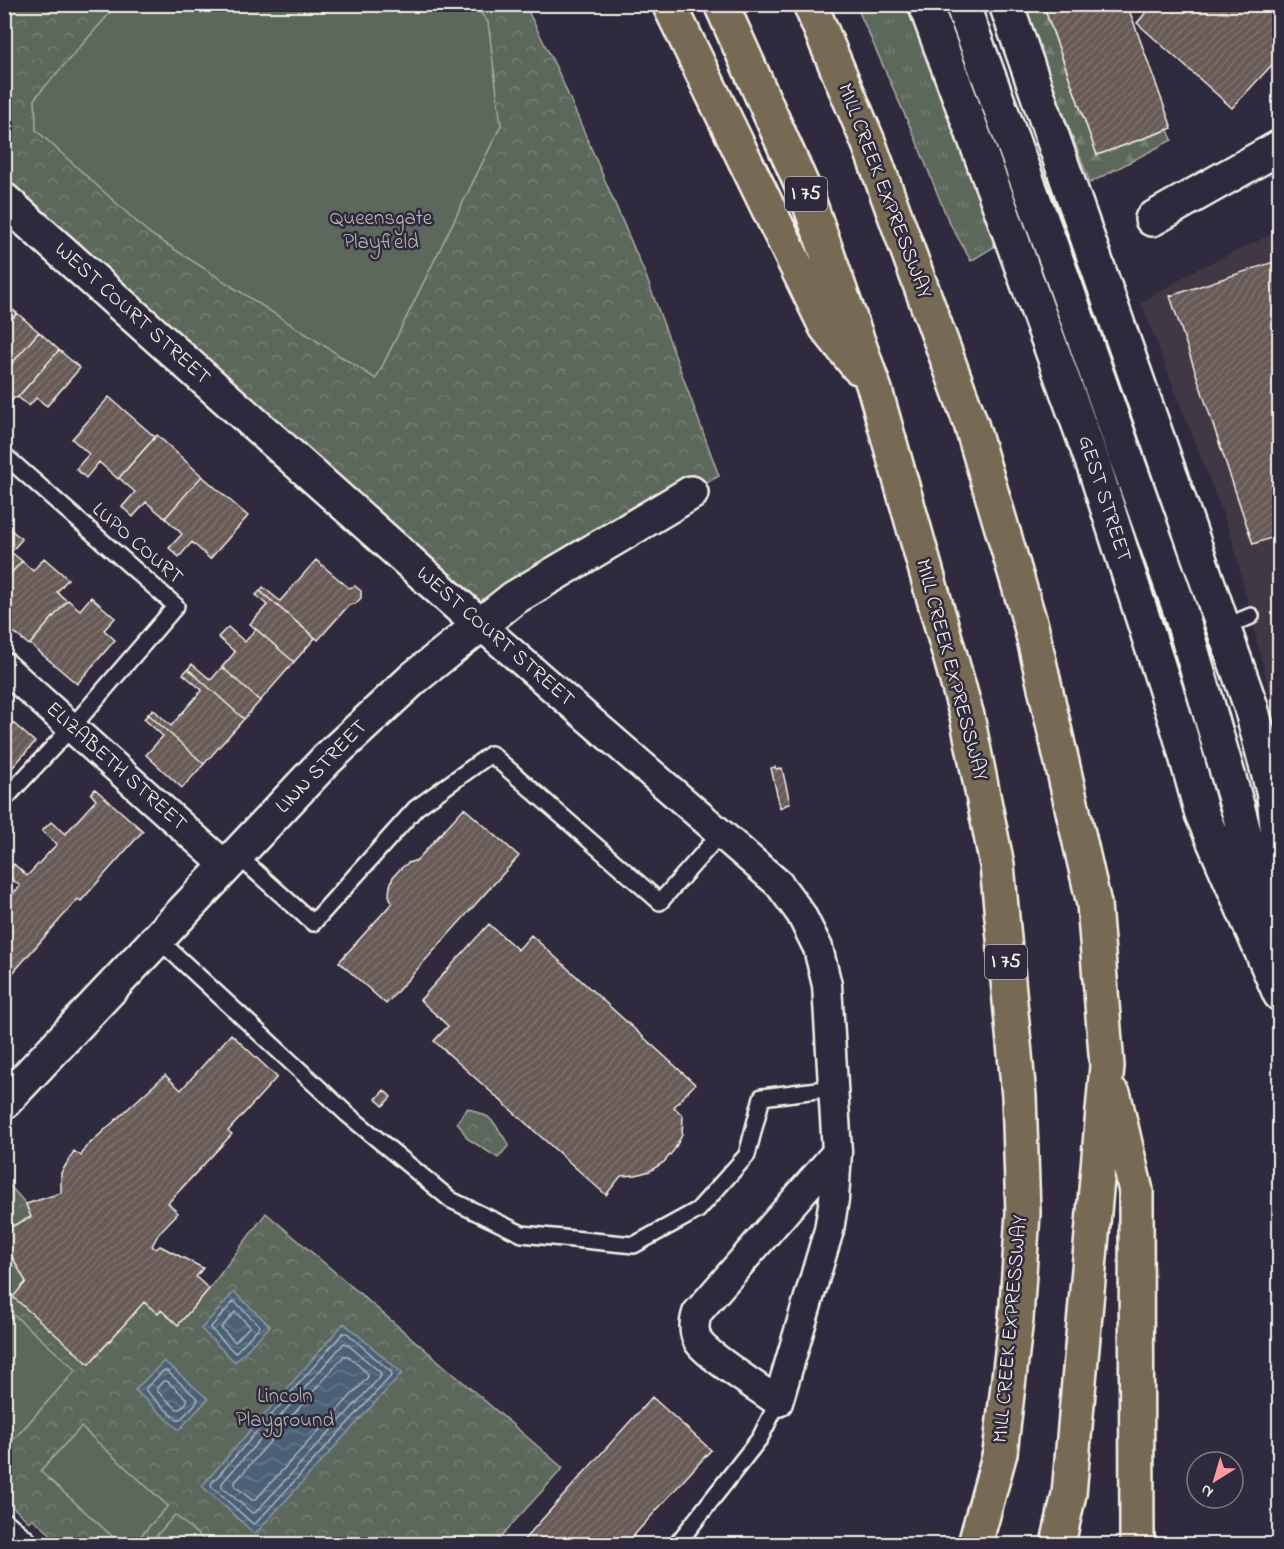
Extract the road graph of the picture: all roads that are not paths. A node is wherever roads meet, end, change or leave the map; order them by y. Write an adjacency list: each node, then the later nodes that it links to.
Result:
1 (669, 4): 10 (highway)
2 (721, 4): 10 (highway, MILL CREEK EXPRESSWAY / I 75)
3 (925, 4): 22 (street, GEST STREET)
4 (962, 4): 21 (street)
5 (1006, 4): 18 (street)
6 (815, 10): 23 (highway, MILL CREEK EXPRESSWAY)
7 (1280, 147): 9 (street)
8 (4, 200): 13 (street, WEST COURT STREET)
9 (1152, 219)
10 (875, 390): 31 (highway, MILL CREEK EXPRESSWAY / I 75)
11 (4, 455): 15 (lane, LUPO COURT)
12 (691, 493): 13 (street, LINN STREET)
13 (479, 624): 17 (street, WEST COURT STREET); 19 (street, LINN STREET)
14 (4, 667): 15 (street, ELIZABETH STREET)
15 (72, 727): 16 (lane); 19 (street, ELIZABETH STREET)
16 (4, 800)
17 (721, 833): 19 (lane); 24 (street, WEST COURT STREET)
18 (1280, 860)
19 (232, 861): 20 (street, LINN STREET)
20 (158, 939): 24 (lane); 25 (street, LINN STREET)
21 (1280, 971)
22 (1280, 994)
23 (1107, 1066): 32 (highway, MILL CREEK EXPRESSWAY); 33 (highway)
24 (833, 1089): 26 (street, WEST COURT STREET)
25 (7, 1093)
26 (837, 1152): 27 (street, WEST COURT STREET); 27 (street)
27 (778, 1402): 30 (lane)
28 (4, 1528): 29 (street)
29 (22, 1545)
30 (677, 1545)
31 (975, 1545)
32 (1058, 1545)
33 (1137, 1545)

